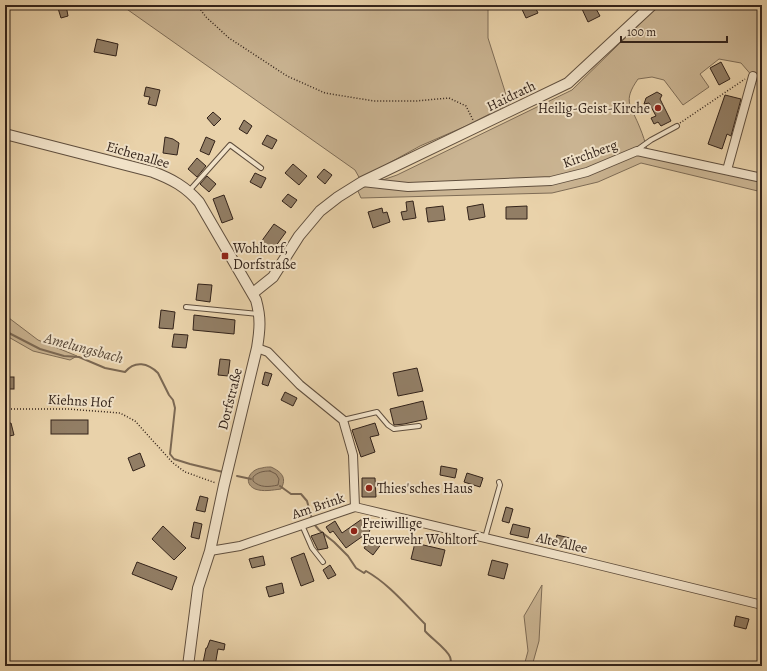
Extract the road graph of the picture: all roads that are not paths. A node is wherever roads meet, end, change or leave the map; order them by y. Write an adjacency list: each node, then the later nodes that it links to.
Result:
1 (652, 5): 9 (street, Haidrath)
2 (753, 76): 7 (street)
3 (676, 126): 5 (lane)
4 (5, 134): 10 (street, Eichenallee)
5 (637, 150): 7 (street, Kirchberg); 9 (street, Kirchberg)
6 (261, 168): 10 (lane)
7 (727, 170): 8 (street, Kirchberg)
8 (762, 178)
9 (362, 182): 11 (street)
10 (189, 191): 11 (street, Eichenallee)
11 (253, 293): 13 (street, Dorfstraße)
12 (186, 307): 13 (lane)
13 (260, 314): 14 (street, Dorfstraße)
14 (257, 348): 15 (street); 21 (street, Dorfstraße)
15 (343, 420): 16 (lane); 18 (street, Am Brink)
16 (419, 426)
17 (499, 482): 20 (lane)
18 (355, 507): 19 (street, Am Brink); 20 (street, Alte Allee)
19 (302, 525): 21 (street, Am Brink); 22 (lane)
20 (485, 538): 23 (street, Alte Allee)
21 (210, 551): 24 (street, Dorfstraße)
22 (323, 562)
23 (762, 605)
24 (188, 666)

